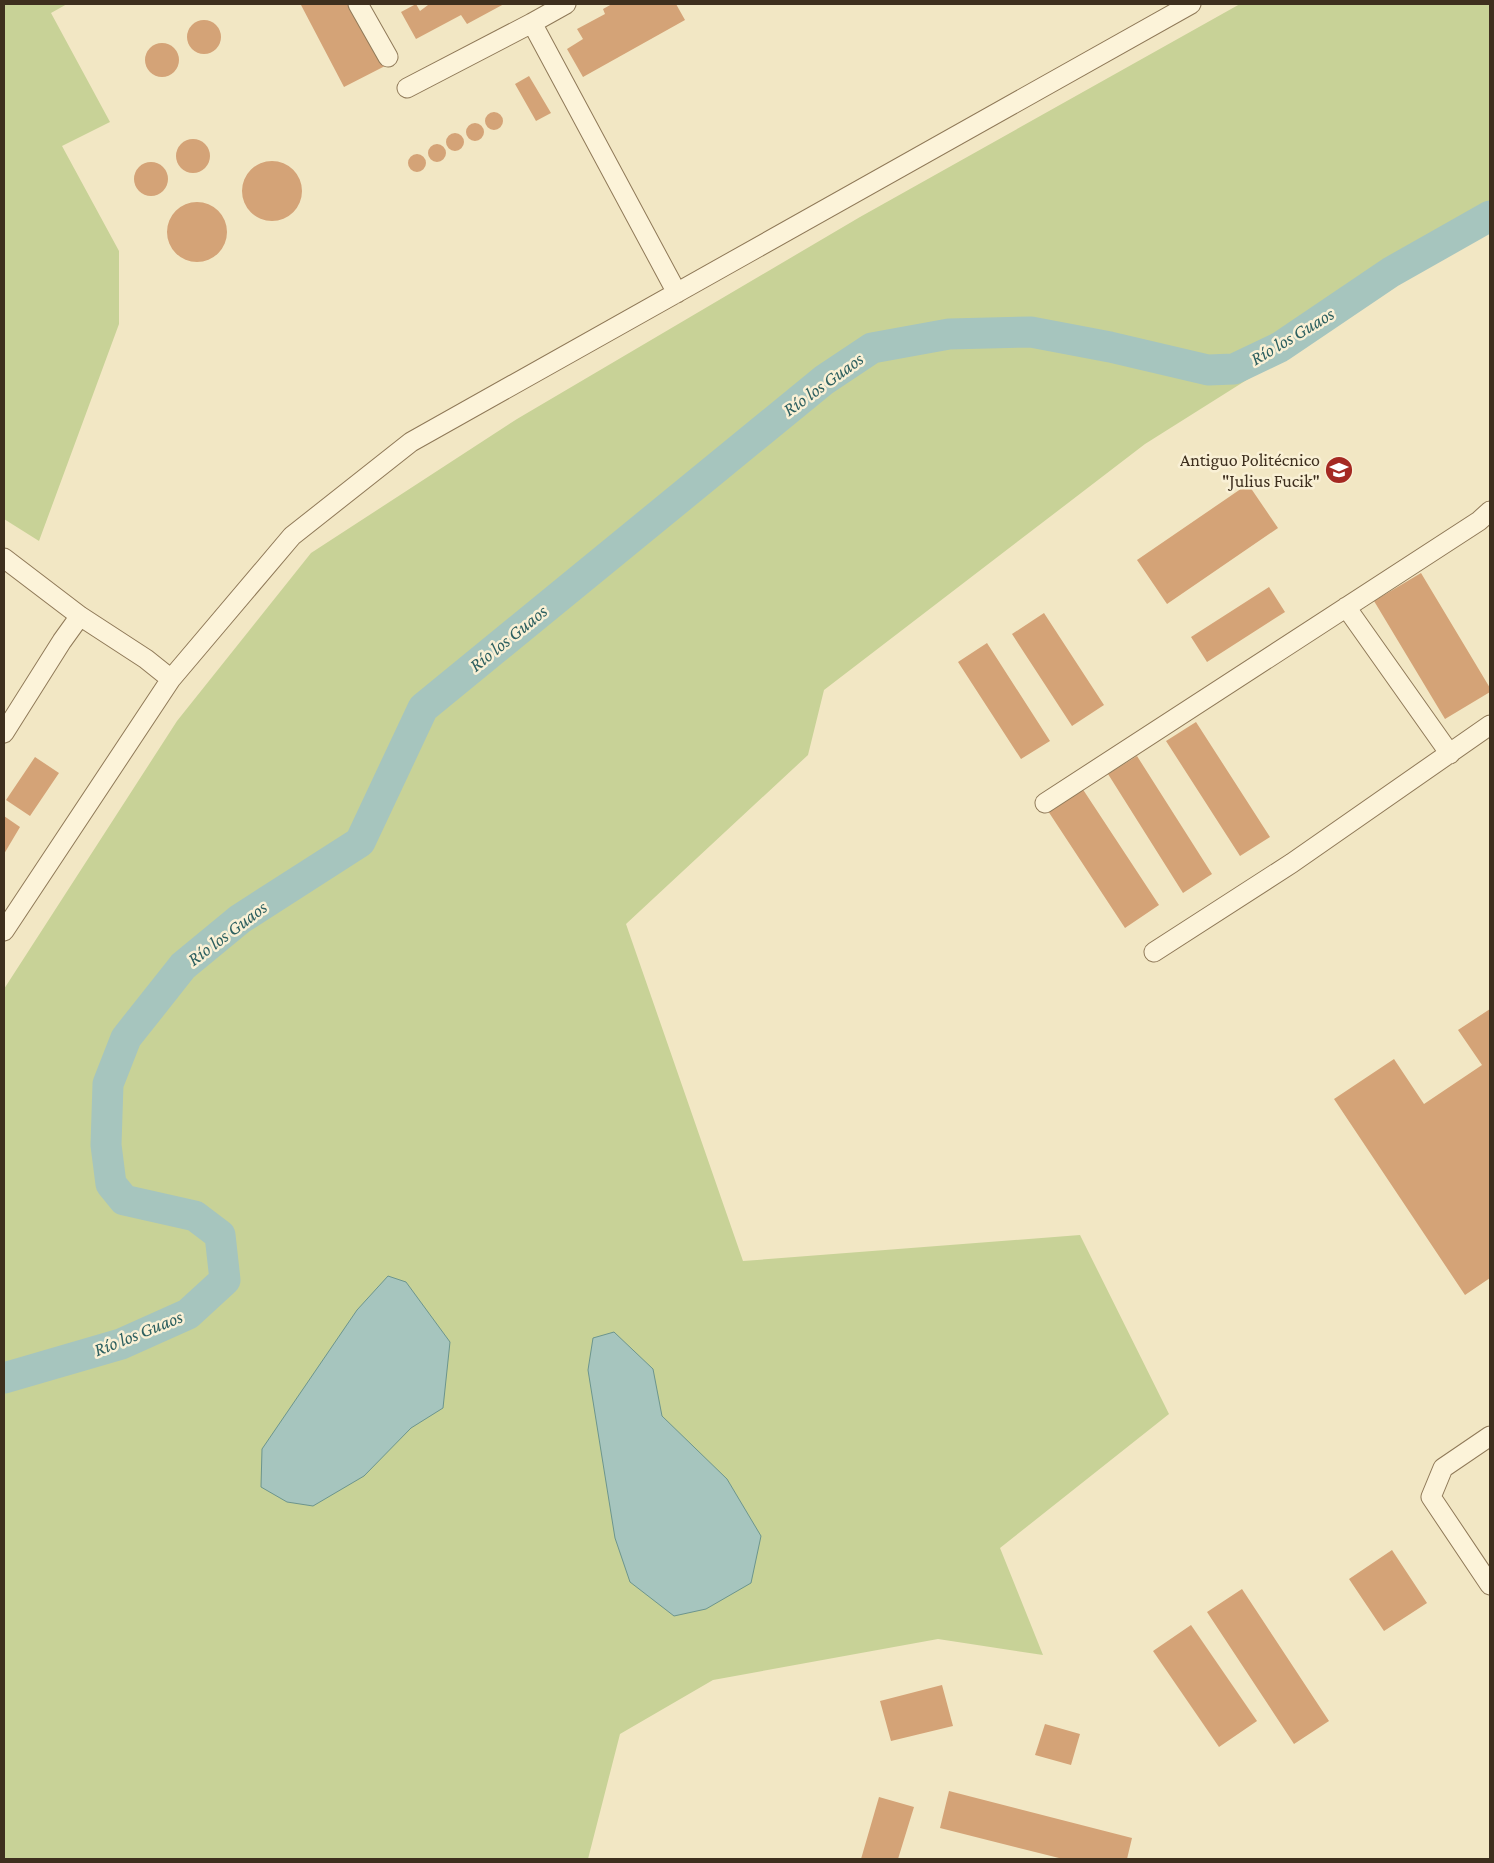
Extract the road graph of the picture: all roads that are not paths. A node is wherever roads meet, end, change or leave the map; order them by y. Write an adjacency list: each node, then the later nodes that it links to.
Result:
1 (358, 4): 5 (street)
2 (566, 4): 4 (street)
3 (1191, 4): 7 (street)
4 (532, 23): 6 (street); 7 (street)
5 (388, 57)
6 (407, 88)
7 (677, 293): 12 (street)
8 (1490, 511): 10 (street)
9 (4, 558): 11 (street)
10 (1346, 607): 15 (street); 16 (street)
11 (80, 616): 12 (street); 14 (street)
12 (171, 680): 17 (street)
13 (1490, 725): 15 (street)
14 (4, 733)
15 (1450, 754): 18 (street)
16 (1045, 803)
17 (4, 931)
18 (1154, 952)
19 (1490, 1436): 20 (street)
20 (1490, 1585)

